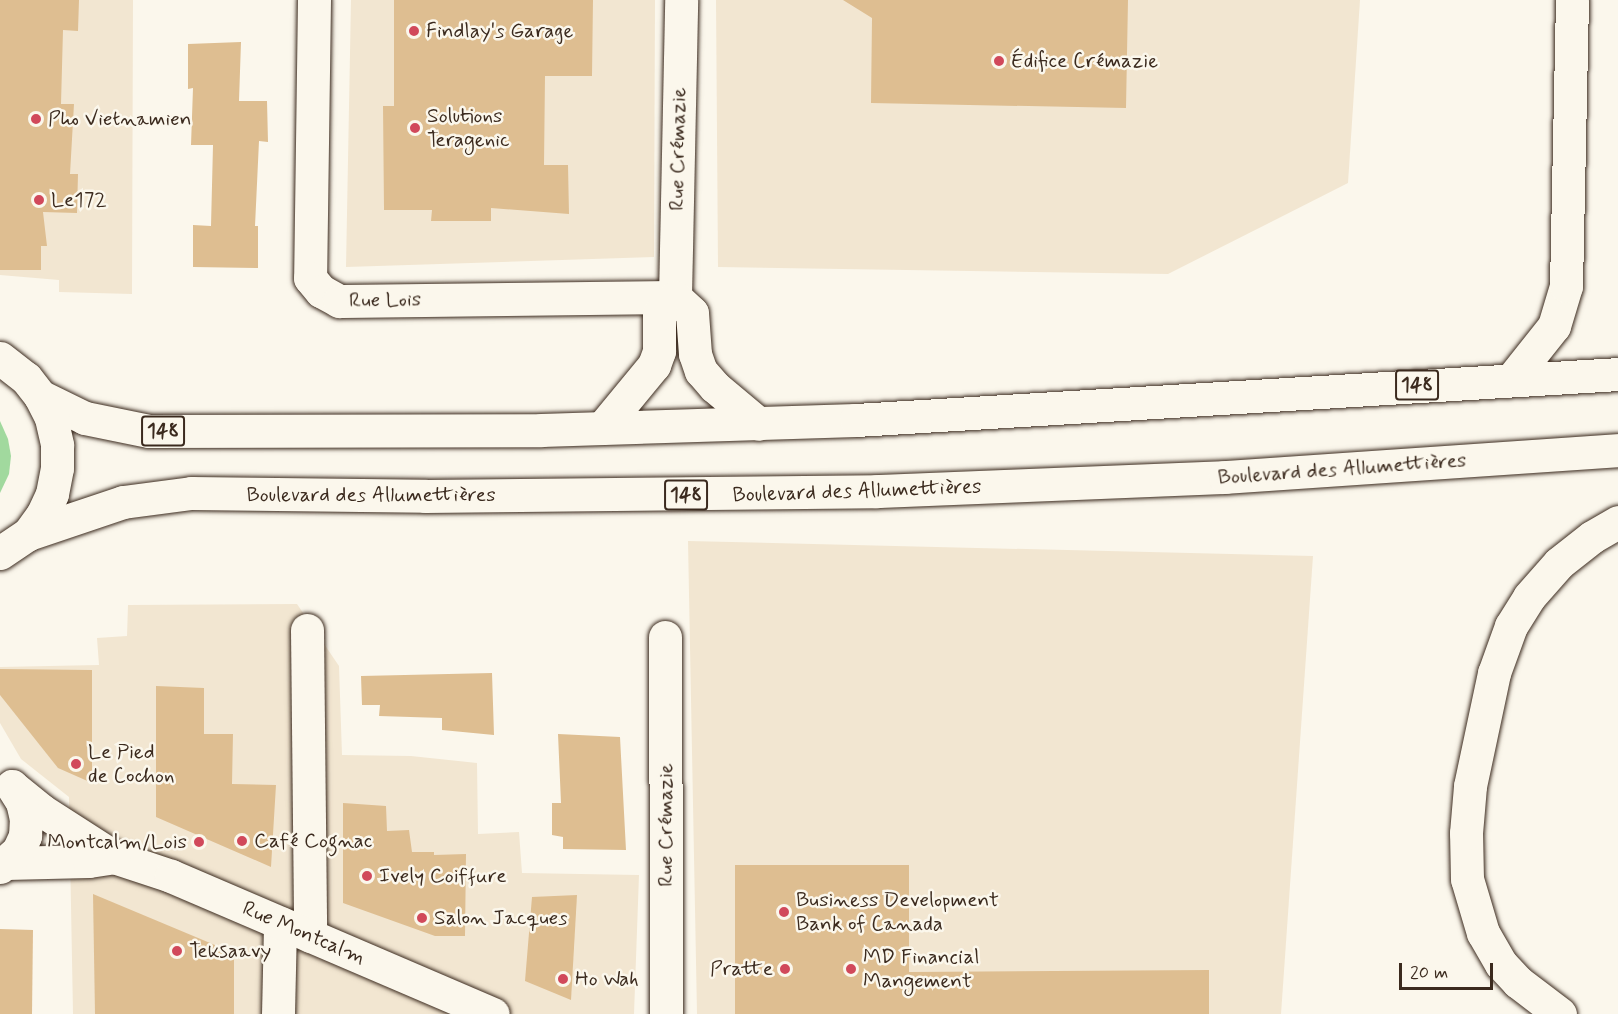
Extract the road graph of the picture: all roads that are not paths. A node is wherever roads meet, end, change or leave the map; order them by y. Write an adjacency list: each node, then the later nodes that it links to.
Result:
1 (314, 0): 4 (main road, Rue Lois)
2 (681, 0): 4 (main road, Rue Crémazie)
3 (1572, 0): 7 (main road)
4 (675, 297): 9 (main road); 10 (main road)
5 (0, 358): 8 (main road)
6 (1618, 374): 7 (main road)
7 (1511, 380): 9 (main road, 148)
8 (40, 396): 10 (main road, 148); 13 (main road)
9 (759, 424): 10 (main road, 148)
10 (602, 428)
11 (1618, 450): 13 (main road, Boulevard des Allumettières / 148)
12 (1618, 522): 25 (main road)
13 (28, 534): 14 (main road)
14 (0, 553)
15 (308, 630): 21 (main road)
16 (665, 637): 24 (main road, Rue Crémazie)
17 (4, 780): 18 (main road, Rue Montcalm); 19 (main road)
18 (114, 857): 19 (main road, Rue Montcalm); 20 (main road, Rue Montcalm)
19 (3, 865)
20 (280, 923): 21 (main road, Rue Montcalm); 22 (main road)
21 (310, 936): 23 (main road, Rue Montcalm)
22 (278, 1014)
23 (493, 1014)
24 (666, 1014)
25 (1560, 1014)

